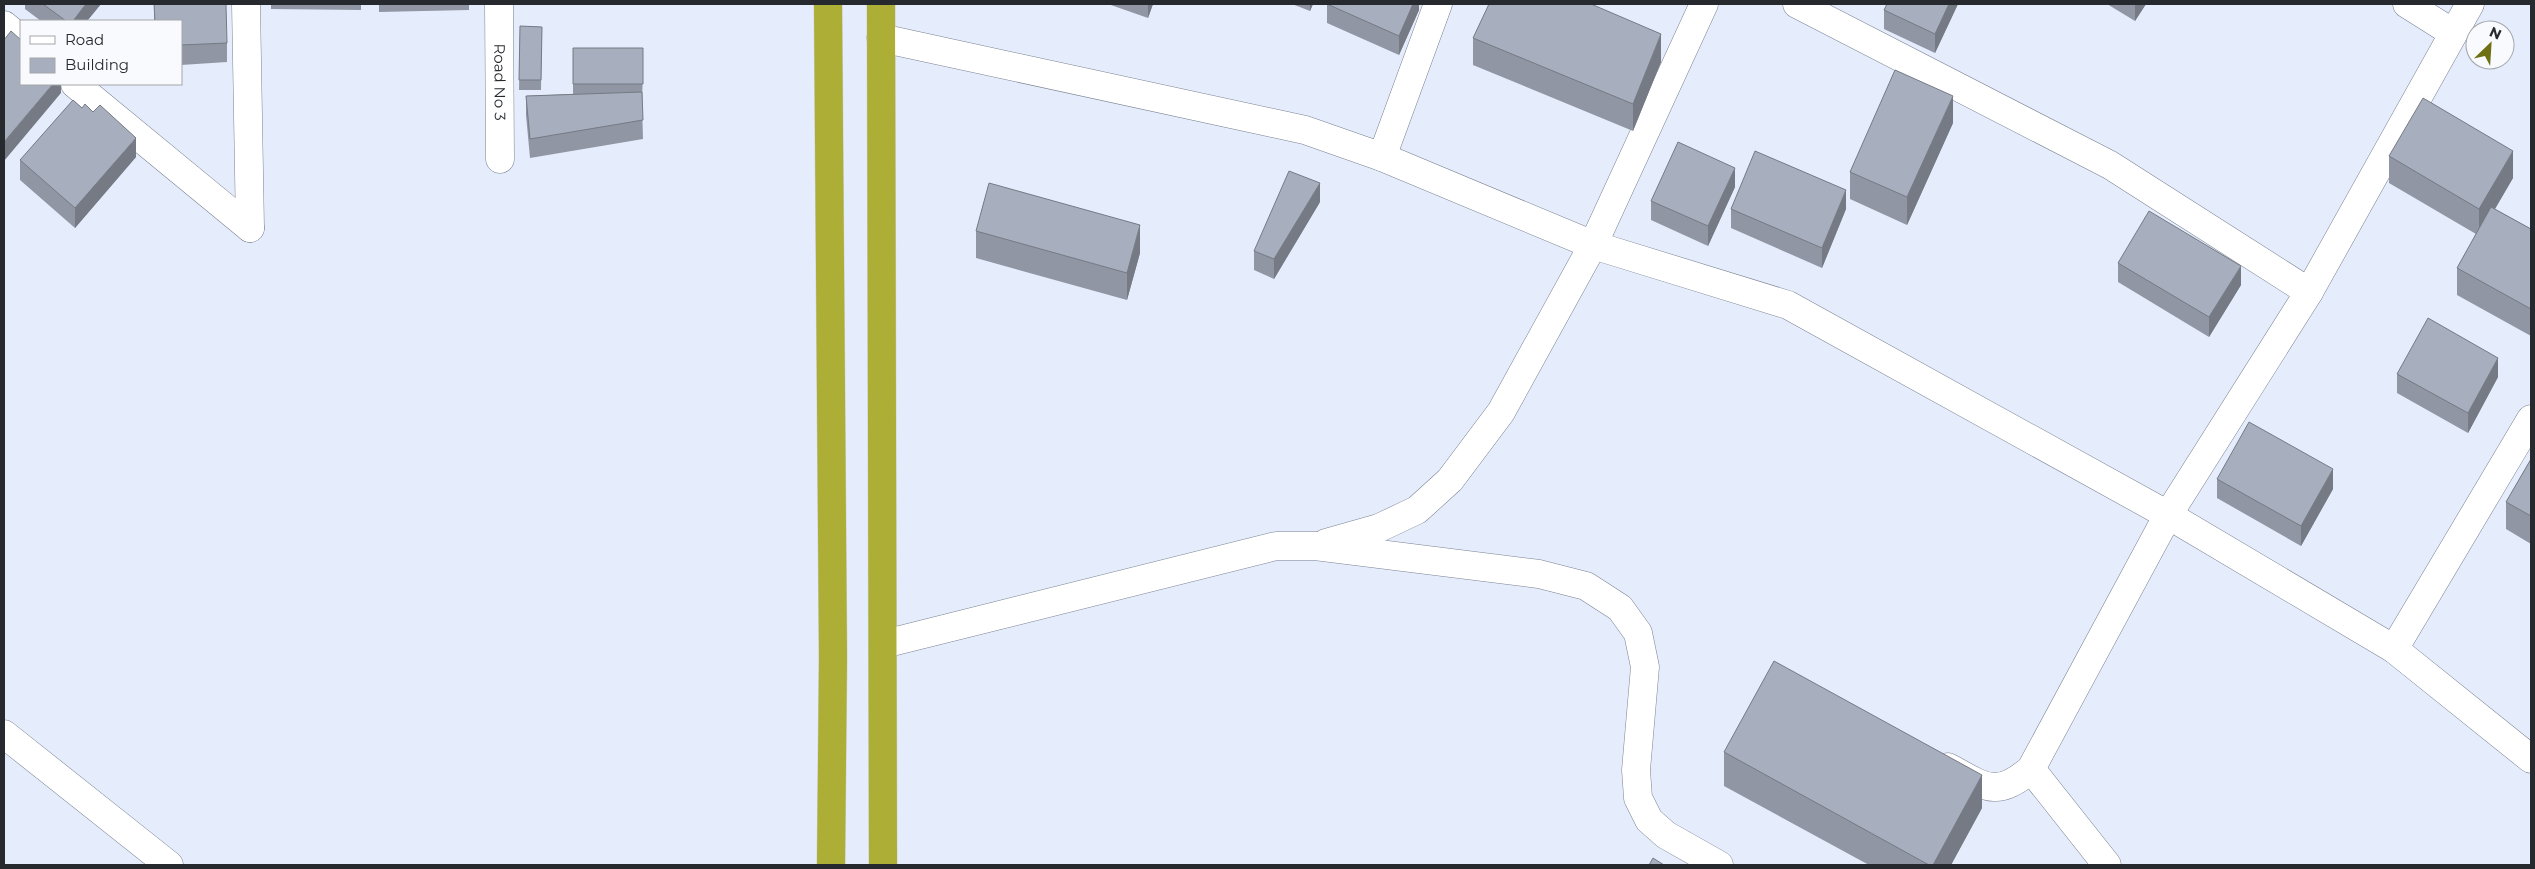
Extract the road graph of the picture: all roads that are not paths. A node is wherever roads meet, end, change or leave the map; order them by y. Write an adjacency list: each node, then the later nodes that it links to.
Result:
1 (246, 4): 14 (street)
2 (499, 4): 16 (street, Road No 3)
3 (828, 4): 29 (highway)
4 (881, 4): 13 (highway)
5 (1438, 4): 15 (street)
6 (1704, 4): 17 (street)
7 (1796, 4): 18 (street)
8 (2407, 4): 11 (street)
9 (2470, 4): 11 (street)
10 (4, 25): 12 (street)
11 (2454, 33): 18 (street)
12 (20, 38)
13 (881, 38): 15 (street); 22 (highway)
14 (76, 85)
15 (1382, 157): 17 (street)
16 (500, 159)
17 (1593, 245): 20 (street); 21 (street)
18 (2309, 292): 20 (street)
19 (2531, 419): 23 (street)
20 (2168, 515): 23 (street); 27 (street)
21 (1315, 546): 22 (street); 31 (street)
22 (884, 644): 30 (highway)
23 (2394, 649): 26 (street)
24 (4, 734): 28 (street)
25 (1928, 756): 27 (street)
26 (2531, 759)
27 (2031, 769): 32 (street)
28 (169, 865)
29 (831, 865)
30 (883, 865)
31 (1719, 865)
32 (2107, 865)

